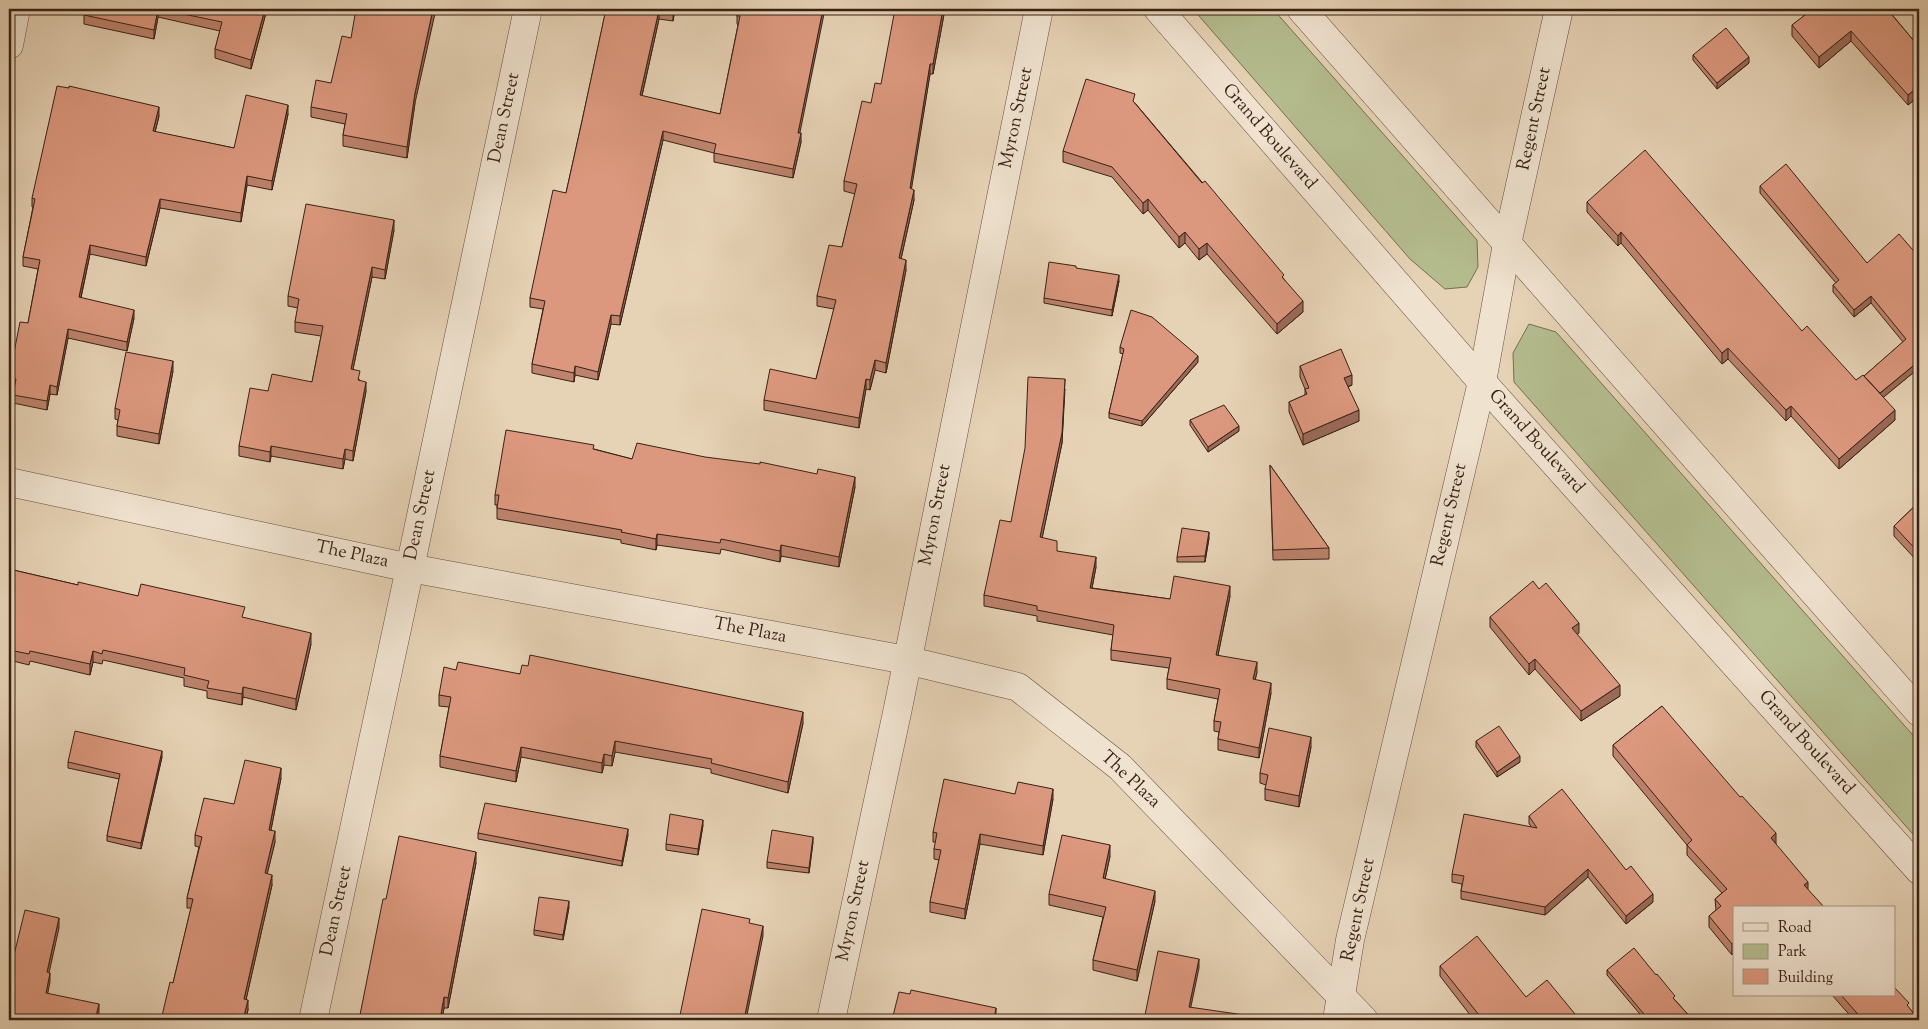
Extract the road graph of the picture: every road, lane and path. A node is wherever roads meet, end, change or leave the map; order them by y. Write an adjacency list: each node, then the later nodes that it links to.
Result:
1 (16, 9): 7 (street)
2 (528, 9): 11 (street, Dean Street)
3 (1039, 9): 12 (street, Myron Street)
4 (1158, 9): 9 (street, Grand Boulevard)
5 (1301, 9): 8 (street)
6 (1558, 9): 8 (street, Regent Street)
7 (9, 45)
8 (1507, 244): 9 (street, Regent Street); 13 (street)
9 (1482, 382): 14 (street, Grand Boulevard); 15 (street, Regent Street)
10 (9, 482): 11 (street, The Plaza)
11 (410, 568): 12 (street, The Plaza); 16 (street, Dean Street)
12 (906, 660): 15 (street, The Plaza); 17 (street, Myron Street)
13 (1919, 712)
14 (1919, 870)
15 (1340, 1008): 18 (street, The Plaza)
16 (313, 1020)
17 (831, 1020)
18 (1364, 1020)

